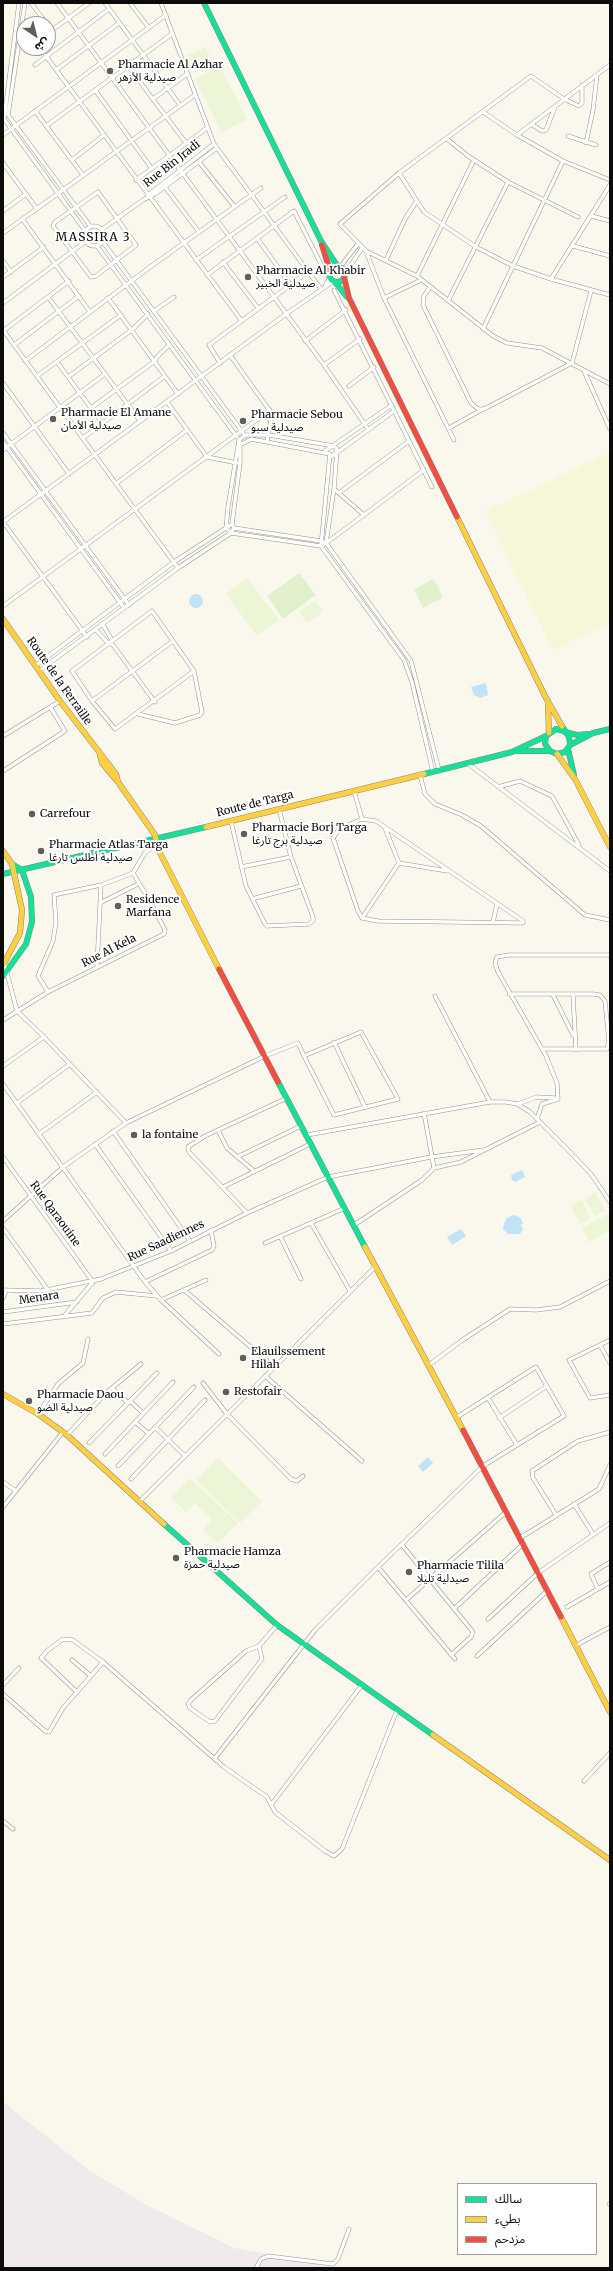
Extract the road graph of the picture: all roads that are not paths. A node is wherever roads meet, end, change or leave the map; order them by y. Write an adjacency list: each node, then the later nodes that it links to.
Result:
1 (19, 3): 13 (street)
2 (25, 3): 14 (street)
3 (31, 3): 15 (street)
4 (57, 3): 16 (street)
5 (89, 3): 10 (street)
6 (105, 3): 11 (street)
7 (130, 3): 20 (street)
8 (161, 3): 12 (street)
9 (204, 3): 121 (street)
10 (82, 5): 16 (street)
11 (109, 9): 18 (street); 21 (street)
12 (166, 15): 20 (street); 22 (street)
13 (17, 16)
14 (24, 16)
15 (40, 16)
16 (68, 18): 19 (street); 21 (street)
17 (16, 22): 36 (street)
18 (119, 23): 23 (street); 24 (street)
19 (56, 27)
20 (148, 28): 23 (street)
21 (78, 32): 24 (street); 25 (street)
22 (172, 34): 26 (street); 35 (street)
23 (132, 39): 26 (street); 29 (street)
24 (88, 46): 29 (street); 33 (street)
25 (56, 48)
26 (144, 54): 32 (street); 42 (street)
27 (18, 56): 38 (street)
28 (46, 56): 30 (street); 33 (street)
29 (100, 62): 39 (street); 41 (street)
30 (35, 65)
31 (610, 65): 37 (street)
32 (128, 66): 39 (street); 45 (street)
33 (56, 70): 41 (street)
34 (3, 72): 36 (street)
35 (187, 74): 42 (street); 44 (street)
36 (9, 75): 38 (street); 52 (street)
37 (597, 75): 40 (street); 69 (street)
38 (14, 76): 53 (street)
39 (112, 78): 43 (street); 59 (street)
40 (582, 85): 46 (street); 46 (street)
41 (68, 86): 47 (street); 50 (street)
42 (168, 87): 45 (street); 48 (street)
43 (95, 90): 47 (street); 67 (street)
44 (195, 94): 48 (street); 60 (street)
45 (153, 99): 54 (street)
46 (564, 99): 49 (street); 51 (street)
47 (79, 101): 58 (street); 63 (street)
48 (180, 105): 54 (street)
49 (555, 106): 56 (street); 56 (street)
50 (35, 111): 57 (street); 58 (street)
51 (483, 112): 64 (street); 66 (street)
52 (3, 114): 53 (street); 55 (street)
53 (8, 114): 55 (street); 57 (street)
54 (165, 116): 59 (street); 68 (street)
55 (3, 119): 61 (street)
56 (531, 124): 64 (street)
57 (16, 125): 61 (street); 91 (street)
58 (46, 126): 75 (street)
59 (148, 128): 67 (street); 74 (street)
60 (208, 128): 68 (street); 70 (street)
61 (11, 129): 62 (street); 93 (street)
62 (3, 135)
63 (104, 135): 73 (street); 75 (street)
64 (517, 136): 77 (street)
65 (568, 136): 69 (street)
66 (447, 139): 76 (street); 82 (street)
67 (132, 140): 73 (street); 80 (street)
68 (186, 143): 74 (street)
69 (586, 143): 71 (street)
70 (214, 144): 72 (street); 81 (street, Rue Bin Jradi)
71 (596, 145)
72 (217, 148): 78 (street, Rue Bin Jradi); 94 (street)
73 (116, 151): 84 (street); 85 (street)
74 (169, 156): 80 (street); 81 (street)
75 (72, 160): 84 (street)
76 (474, 160): 87 (street); 112 (street)
77 (563, 161): 86 (street); 97 (street)
78 (199, 162): 83 (street, Rue Bin Jradi); 99 (street)
79 (3, 163): 92 (street)
80 (152, 169): 85 (street)
81 (178, 169): 83 (street); 95 (street, Rue Bin Jradi)
82 (399, 173): 98 (street); 124 (street)
83 (182, 174): 89 (street, Rue Bin Jradi); 109 (street)
84 (83, 175): 91 (street)
85 (136, 180): 95 (street)
86 (610, 180)
87 (508, 182): 97 (street); 128 (street)
88 (610, 185): 105 (street)
89 (165, 187): 95 (street, Rue Bin Jradi); 117 (street)
90 (261, 188): 94 (street)
91 (64, 190): 93 (street); 100 (street)
92 (26, 194): 101 (street); 102 (street)
93 (58, 194): 101 (street); 103 (street)
94 (251, 195): 99 (street); 104 (street)
95 (148, 196): 107 (street, Rue Bin Jradi); 123 (street)
96 (285, 197): 104 (street)
97 (544, 200): 106 (street); 141 (street)
98 (416, 202): 112 (street); 135 (street)
99 (234, 206): 109 (street)
100 (77, 207): 103 (street); 107 (street); 113 (street)
101 (37, 209): 108 (street)
102 (3, 211)
103 (71, 211): 116 (street); 132 (street)
104 (264, 211): 111 (street); 118 (street)
105 (592, 216): 110 (street); 126 (street)
106 (578, 217)
107 (117, 218): 114 (street, Rue Bin Jradi); 137 (street)
108 (23, 220): 115 (street); 127 (street)
109 (215, 220): 117 (street); 118 (street)
110 (610, 221)
111 (274, 225): 119 (street); 145 (street); 145 (street)
112 (442, 225): 128 (street); 148 (street)
113 (91, 227): 114 (street); 116 (street)
114 (102, 230): 122 (street)
115 (3, 232)
116 (86, 232): 120 (street)
117 (199, 232): 123 (street)
118 (228, 237): 130 (street); 134 (street)
119 (257, 238): 130 (street); 155 (street)
120 (86, 241): 125 (street); 132 (street)
121 (321, 241): 142 (street); 143 (street)
122 (102, 242): 125 (street); 137 (street)
123 (183, 243): 134 (street); 154 (street)
124 (358, 244): 129 (street); 142 (street)
125 (97, 246): 140 (street)
126 (573, 246): 133 (street); 150 (street)
127 (44, 247): 139 (street); 144 (street)
128 (476, 247): 141 (street); 169 (street)
129 (362, 248): 131 (street); 147 (street)
130 (240, 251): 138 (street); 163 (street)
131 (366, 251): 135 (street); 168 (street)
132 (72, 252): 139 (street); 140 (street)
133 (610, 256)
134 (196, 260): 146 (street)
135 (386, 260): 148 (street)
136 (3, 261): 144 (street)
137 (116, 261): 140 (street); 154 (street)
138 (223, 262): 146 (street); 171 (street)
139 (56, 263): 153 (street); 170 (street)
140 (111, 265): 156 (street)
141 (513, 266): 150 (street); 182 (street)
142 (339, 267): 143 (street); 147 (street)
143 (330, 271): 151 (street)
144 (11, 272): 149 (street)
145 (309, 273): 155 (street); 158 (street)
146 (207, 275): 179 (street)
147 (344, 275): 151 (street); 167 (street)
148 (417, 276): 152 (street)
149 (3, 277)
150 (551, 279): 160 (street)
151 (333, 280): 158 (street); 167 (street)
152 (421, 280): 157 (street); 168 (street)
153 (69, 281): 162 (street); 164 (street)
154 (132, 281): 156 (street); 174 (street)
155 (290, 284): 163 (street)
156 (126, 285): 166 (street); 176 (street)
157 (430, 287): 169 (street); 216 (street)
158 (323, 288): 177 (street)
159 (334, 290): 172 (street)
160 (591, 291): 161 (street); 195 (street)
161 (610, 295)
162 (79, 296): 173 (street); 175 (street)
163 (273, 296): 171 (street); 177 (street)
164 (48, 297): 173 (street); 183 (street)
165 (174, 297): 174 (street)
166 (108, 298): 175 (street); 178 (street)
167 (349, 298): 290 (street)
168 (384, 298): 223 (street)
169 (448, 301): 182 (street)
170 (3, 303)
171 (258, 308): 179 (street)
172 (346, 310): 184 (street); 185 (street)
173 (58, 311): 180 (street); 187 (street)
174 (154, 311): 202 (street)
175 (90, 312): 180 (street)
176 (148, 314): 181 (street); 188 (street)
177 (286, 314): 185 (street); 189 (street)
178 (121, 315): 181 (street); 186 (street)
179 (241, 320): 194 (street)
180 (70, 327): 186 (street); 191 (street)
181 (133, 329): 190 (street); 192 (street)
182 (482, 329): 195 (street)
183 (3, 330): 187 (street)
184 (360, 339): 196 (street); 197 (street)
185 (305, 341): 196 (street)
186 (83, 343): 190 (street); 193 (street)
187 (14, 345): 191 (street)
188 (169, 345): 192 (street); 204 (street)
189 (230, 355): 194 (street); 217 (street)
190 (94, 358): 199 (street); 203 (street)
191 (25, 361): 200 (street)
192 (155, 361): 201 (street); 208 (street)
193 (56, 362): 200 (street); 203 (street)
194 (220, 363): 202 (street)
195 (572, 363): 198 (street); 216 (street)
196 (324, 365): 221 (street)
197 (374, 367): 207 (street); 213 (street)
198 (584, 371): 206 (street); 226 (street)
199 (105, 374): 208 (street); 209 (street)
200 (37, 376): 214 (street)
201 (165, 376): 210 (street); 212 (street)
202 (201, 376): 204 (street); 228 (street)
203 (68, 377): 209 (street)
204 (195, 381): 210 (street); 230 (street)
205 (3, 383): 222 (street)
206 (610, 384)
207 (349, 386)
208 (117, 389): 212 (street); 215 (street)
209 (80, 393): 214 (street); 215 (street)
210 (178, 394): 211 (street)
211 (167, 402): 219 (street); 225 (street)
212 (127, 404): 219 (street); 220 (street)
213 (392, 404): 218 (street); 221 (street)
214 (60, 408): 222 (street); 231 (street)
215 (91, 408): 220 (street)
216 (484, 409): 223 (street)
217 (270, 410): 228 (street); 229 (street)
218 (394, 411): 224 (street); 236 (street)
219 (140, 421): 245 (street)
220 (102, 423): 231 (street)
221 (364, 424): 224 (street); 240 (street)
222 (35, 426): 239 (street); 251 (street)
223 (448, 428): 234 (street)
224 (368, 429): 244 (street)
225 (187, 430): 246 (street); 252 (street)
226 (610, 430)
227 (3, 433): 239 (street)
228 (243, 433): 229 (street); 230 (street); 232 (street); 233 (street)
229 (269, 435): 235 (street); 240 (street)
230 (236, 436): 233 (street); 246 (street)
231 (83, 438): 245 (street)
232 (248, 439): 235 (street); 238 (street)
233 (239, 440): 238 (street); 248 (street)
234 (454, 440)
235 (268, 441): 243 (street)
236 (409, 441): 250 (street); 256 (street)
237 (3, 442): 241 (street)
238 (242, 444): 249 (street)
239 (11, 445): 241 (street); 255 (street)
240 (332, 446): 243 (street); 244 (street)
241 (7, 448): 242 (street); 257 (street)
242 (3, 450)
243 (325, 451): 247 (street)
244 (338, 451): 247 (street); 254 (street)
245 (96, 454): 251 (street); 252 (street)
246 (207, 457): 248 (street); 258 (street)
247 (330, 457): 264 (street)
248 (235, 462): 249 (street); 262 (street)
249 (240, 463): 261 (street)
250 (424, 470): 253 (street); 259 (street)
251 (69, 474): 255 (street)
252 (117, 482): 258 (street)
253 (432, 487)
254 (334, 489): 256 (street); 265 (street)
255 (46, 491): 257 (street); 266 (street)
256 (340, 492): 259 (street)
257 (41, 495): 260 (street); 268 (street)
258 (136, 509): 266 (street); 269 (street)
259 (364, 515): 265 (street)
260 (3, 522): 271 (street)
261 (233, 526): 262 (street); 263 (street); 264 (street)
262 (226, 528): 263 (street); 269 (street)
263 (230, 533): 267 (street); 270 (street)
264 (321, 541): 265 (street); 267 (street)
265 (326, 543): 267 (street); 306 (street)
266 (85, 546): 268 (street); 272 (street)
267 (321, 546): 308 (street)
268 (80, 549): 271 (street); 273 (street)
269 (174, 562): 270 (street); 272 (street)
270 (178, 568): 274 (street)
271 (42, 577): 275 (street); 280 (street)
272 (124, 599): 273 (street); 274 (street)
273 (120, 602): 276 (street); 280 (street)
274 (129, 605): 276 (street)
275 (3, 606)
276 (124, 608): 278 (street)
277 (3, 619): 286 (street, Route de la Ferraille)
278 (103, 625): 279 (street); 282 (street)
279 (96, 630): 281 (street); 284 (street)
280 (82, 631): 281 (street); 286 (street)
281 (87, 637): 287 (street)
282 (112, 639): 283 (street); 284 (street); 285 (street)
283 (173, 641): 288 (street); 289 (street)
284 (108, 643): 285 (street); 292 (street)
285 (113, 645): 288 (street)
286 (35, 666): 287 (street, Route de la Ferraille)
287 (39, 671): 291 (street, Route de la Ferraille)
288 (132, 671): 292 (street); 293 (street)
289 (194, 671): 293 (street); 295 (street)
290 (546, 698): 297 (street); 299 (street)
291 (60, 701): 294 (street); 317 (street, Route de la Ferraille)
292 (92, 701): 295 (street)
293 (155, 702): 295 (street)
294 (50, 707): 300 (street); 307 (street)
295 (138, 714)
296 (610, 728): 298 (street)
297 (565, 732): 298 (street); 299 (street); 301 (street)
298 (593, 734): 301 (street)
299 (548, 735): 302 (street); 303 (street, Route de Targa)
300 (3, 736)
301 (569, 747): 304 (street); 310 (street)
302 (550, 751): 303 (street, Route de Targa); 304 (street)
303 (512, 752): 305 (street, Route de Targa)
304 (557, 754): 310 (street)
305 (467, 763): 306 (street, Route de Targa); 311 (street)
306 (439, 770): 308 (street, Route de Targa)
307 (3, 771)
308 (433, 772): 309 (street, Route de Targa)
309 (420, 775): 312 (street, Route de Targa); 338 (street)
310 (575, 779): 319 (street)
311 (498, 787): 318 (street); 318 (street)
312 (354, 791): 313 (street, Route de Targa); 314 (street)
313 (278, 808): 315 (street, Route de Targa); 321 (street)
314 (362, 819): 316 (street); 337 (street)
315 (231, 821): 317 (street, Route de Targa); 324 (street)
316 (384, 827): 322 (street); 327 (street)
317 (156, 841): 325 (street, Route de Targa); 330 (street); 356 (street, Route de la Ferraille)
318 (581, 847): 328 (street)
319 (610, 847)
320 (3, 851): 323 (street)
321 (291, 857): 324 (street); 333 (street)
322 (399, 863): 327 (street); 337 (street)
323 (12, 864): 325 (street); 326 (street)
324 (241, 867): 334 (street)
325 (22, 870): 326 (street, Route de Targa); 343 (street)
326 (13, 871): 329 (street, Route de Targa); 341 (street)
327 (448, 871): 336 (street)
328 (610, 871)
329 (3, 874)
330 (133, 874): 331 (street, Rue Al Kela); 332 (street)
331 (138, 884): 335 (street); 342 (street, Rue Al Kela)
332 (101, 886): 335 (street); 344 (street)
333 (301, 886): 334 (street); 334 (street)
334 (252, 899)
335 (100, 903): 342 (street)
336 (497, 904): 339 (street); 339 (street)
337 (362, 918): 339 (street)
338 (610, 920)
339 (493, 922)
340 (610, 955): 345 (street)
341 (4, 963): 343 (street)
342 (97, 966): 344 (street, Rue Al Kela)
343 (4, 975): 349 (street)
344 (48, 992): 349 (street, Rue Al Kela)
345 (510, 994): 346 (street); 354 (street)
346 (553, 995): 347 (street); 352 (street)
347 (573, 995): 352 (street); 355 (street)
348 (435, 996): 366 (street)
349 (17, 1011): 350 (street, Rue Al Kela); 351 (street)
350 (3, 1020)
351 (44, 1037): 358 (street); 359 (street)
352 (574, 1037): 355 (street)
353 (334, 1042): 357 (street); 369 (street); 369 (street)
354 (542, 1049): 355 (street); 365 (street)
355 (576, 1050)
356 (265, 1056): 357 (street); 364 (street, Route de la Ferraille); 372 (street)
357 (304, 1056): 369 (street)
358 (70, 1064): 362 (street); 367 (street)
359 (3, 1066)
360 (3, 1084): 361 (street)
361 (7, 1090): 363 (street); 367 (street)
362 (97, 1092): 372 (street); 376 (street)
363 (3, 1093)
364 (287, 1098): 373 (street, Route de la Ferraille); 374 (street)
365 (558, 1098): 368 (street); 371 (street)
366 (490, 1102): 368 (street); 370 (street)
367 (17, 1103): 376 (street)
368 (517, 1104): 371 (street)
369 (365, 1107)
370 (424, 1113): 377 (street); 383 (street)
371 (538, 1120): 380 (street); 390 (street)
372 (126, 1123): 375 (street)
373 (301, 1126): 377 (street, Route de la Ferraille); 382 (street)
374 (218, 1130): 382 (street); 388 (street)
375 (113, 1131): 378 (street); 399 (street)
376 (39, 1134): 384 (street)
377 (307, 1135): 379 (street, Route de la Ferraille)
378 (95, 1144): 384 (street); 401 (street)
379 (310, 1144): 386 (street); 387 (street, Route de la Ferraille)
380 (484, 1150): 383 (street, Rue Saadiennes); 385 (street)
381 (3, 1157): 389 (street, Rue Qaraouine)
382 (237, 1157): 386 (street)
383 (431, 1157): 385 (street); 387 (street, Rue Saadiennes)
384 (63, 1167): 389 (street); 402 (street)
385 (434, 1168): 395 (street)
386 (254, 1171): 388 (street)
387 (328, 1177): 391 (street, Route de la Ferraille); 392 (street, Rue Saadiennes)
388 (224, 1187): 392 (street)
389 (30, 1196): 393 (street); 407 (street, Rue Qaraouine)
390 (610, 1202)
391 (345, 1208): 394 (street); 395 (street, Route de la Ferraille)
392 (247, 1213): 397 (street, Rue Saadiennes)
393 (3, 1221)
394 (311, 1223): 398 (street); 412 (street)
395 (354, 1225): 403 (street, Route de la Ferraille)
396 (3, 1228): 410 (street)
397 (211, 1230): 399 (street, Rue Saadiennes); 408 (street)
398 (280, 1236): 400 (street); 404 (street)
399 (190, 1241): 401 (street, Rue Saadiennes)
400 (265, 1243)
401 (171, 1250): 402 (street, Rue Saadiennes)
402 (133, 1266): 407 (street, Rue Saadiennes); 408 (street)
403 (376, 1266): 412 (street); 426 (street, Route de la Ferraille)
404 (301, 1279)
405 (206, 1280): 411 (street)
406 (610, 1281): 426 (street)
407 (93, 1282): 410 (street, Rue Saadiennes); 416 (street)
408 (145, 1282): 413 (street)
409 (4, 1290): 410 (street, Rue Saadiennes); 414 (street)
410 (48, 1290)
411 (184, 1290): 415 (street); 427 (street)
412 (350, 1292): 427 (street)
413 (156, 1296): 415 (street); 418 (street)
414 (3, 1298)
415 (161, 1300): 423 (street)
416 (77, 1302): 417 (street, Menara); 418 (street)
417 (3, 1312)
418 (65, 1315): 419 (street)
419 (3, 1324)
420 (88, 1339): 441 (street)
421 (610, 1340): 422 (street)
422 (600, 1345): 424 (street); 436 (street)
423 (219, 1354)
424 (610, 1363)
425 (141, 1364): 434 (street)
426 (429, 1365): 443 (street, Route de la Ferraille)
427 (274, 1367): 429 (street)
428 (157, 1373): 439 (street)
429 (265, 1376): 442 (street); 455 (street)
430 (174, 1382): 440 (street)
431 (204, 1383): 442 (street)
432 (547, 1386): 437 (street); 444 (street); 452 (street)
433 (194, 1387): 446 (street)
434 (112, 1388): 439 (street); 448 (street)
435 (3, 1394): 441 (street)
436 (610, 1395)
437 (488, 1398): 443 (street); 444 (street)
438 (205, 1400): 450 (street)
439 (129, 1402): 440 (street); 451 (street)
440 (143, 1413): 445 (street)
441 (38, 1414): 448 (street)
442 (227, 1414): 454 (street); 459 (street)
443 (457, 1417): 458 (street, Route de la Ferraille)
444 (499, 1418): 452 (street)
445 (135, 1422): 449 (street); 453 (street)
446 (155, 1427): 449 (street); 450 (street)
447 (610, 1432): 467 (street)
448 (65, 1433): 462 (street); 463 (street)
449 (149, 1434): 457 (street)
450 (168, 1440): 454 (street); 460 (street)
451 (89, 1443)
452 (517, 1445): 458 (street)
453 (105, 1454)
454 (185, 1456): 463 (street)
455 (362, 1460)
456 (610, 1465): 464 (street)
457 (118, 1466)
458 (483, 1466): 466 (street, Route de la Ferraille); 472 (street)
459 (304, 1476)
460 (131, 1479)
461 (3, 1482): 462 (street)
462 (16, 1491): 465 (street)
463 (140, 1501): 484 (street)
464 (574, 1504): 467 (street); 469 (street)
465 (3, 1507)
466 (506, 1512): 470 (street, Route de la Ferraille); 476 (street)
467 (556, 1515): 470 (street)
468 (610, 1523): 469 (street)
469 (593, 1534): 475 (street)
470 (520, 1538): 471 (street, Route de la Ferraille)
471 (523, 1544): 475 (street, Route de la Ferraille); 482 (street)
472 (402, 1545): 474 (street); 476 (street)
473 (610, 1562): 478 (street)
474 (378, 1568): 480 (street); 486 (street)
475 (538, 1573): 479 (street, Route de la Ferraille); 483 (street)
476 (430, 1578): 480 (street); 482 (street)
477 (610, 1582): 478 (street)
478 (598, 1589): 481 (street)
479 (547, 1591): 488 (street, Route de la Ferraille); 490 (street)
480 (406, 1600): 489 (street)
481 (567, 1607)
482 (455, 1608): 489 (street)
483 (488, 1619)
484 (277, 1625): 486 (street); 487 (street)
485 (610, 1626): 488 (street)
486 (304, 1644): 497 (street); 503 (street)
487 (259, 1646): 487 (street)
488 (575, 1646): 501 (street, Route de la Ferraille)
489 (451, 1655): 492 (street)
490 (477, 1656)
491 (72, 1660): 495 (street)
492 (455, 1660)
493 (103, 1662): 495 (street); 498 (street); 503 (street)
494 (19, 1668): 496 (street)
495 (91, 1676): 498 (street)
496 (3, 1685)
497 (362, 1685): 500 (street); 505 (street)
498 (77, 1692): 499 (street)
499 (3, 1694)
500 (397, 1710): 505 (street); 508 (street)
501 (610, 1712)
502 (610, 1753): 504 (street)
503 (215, 1758): 505 (street)
504 (584, 1781)
505 (271, 1805)
506 (3, 1821): 507 (street)
507 (13, 1830)
508 (610, 1860)
509 (349, 2230): 510 (street)
510 (256, 2268)

